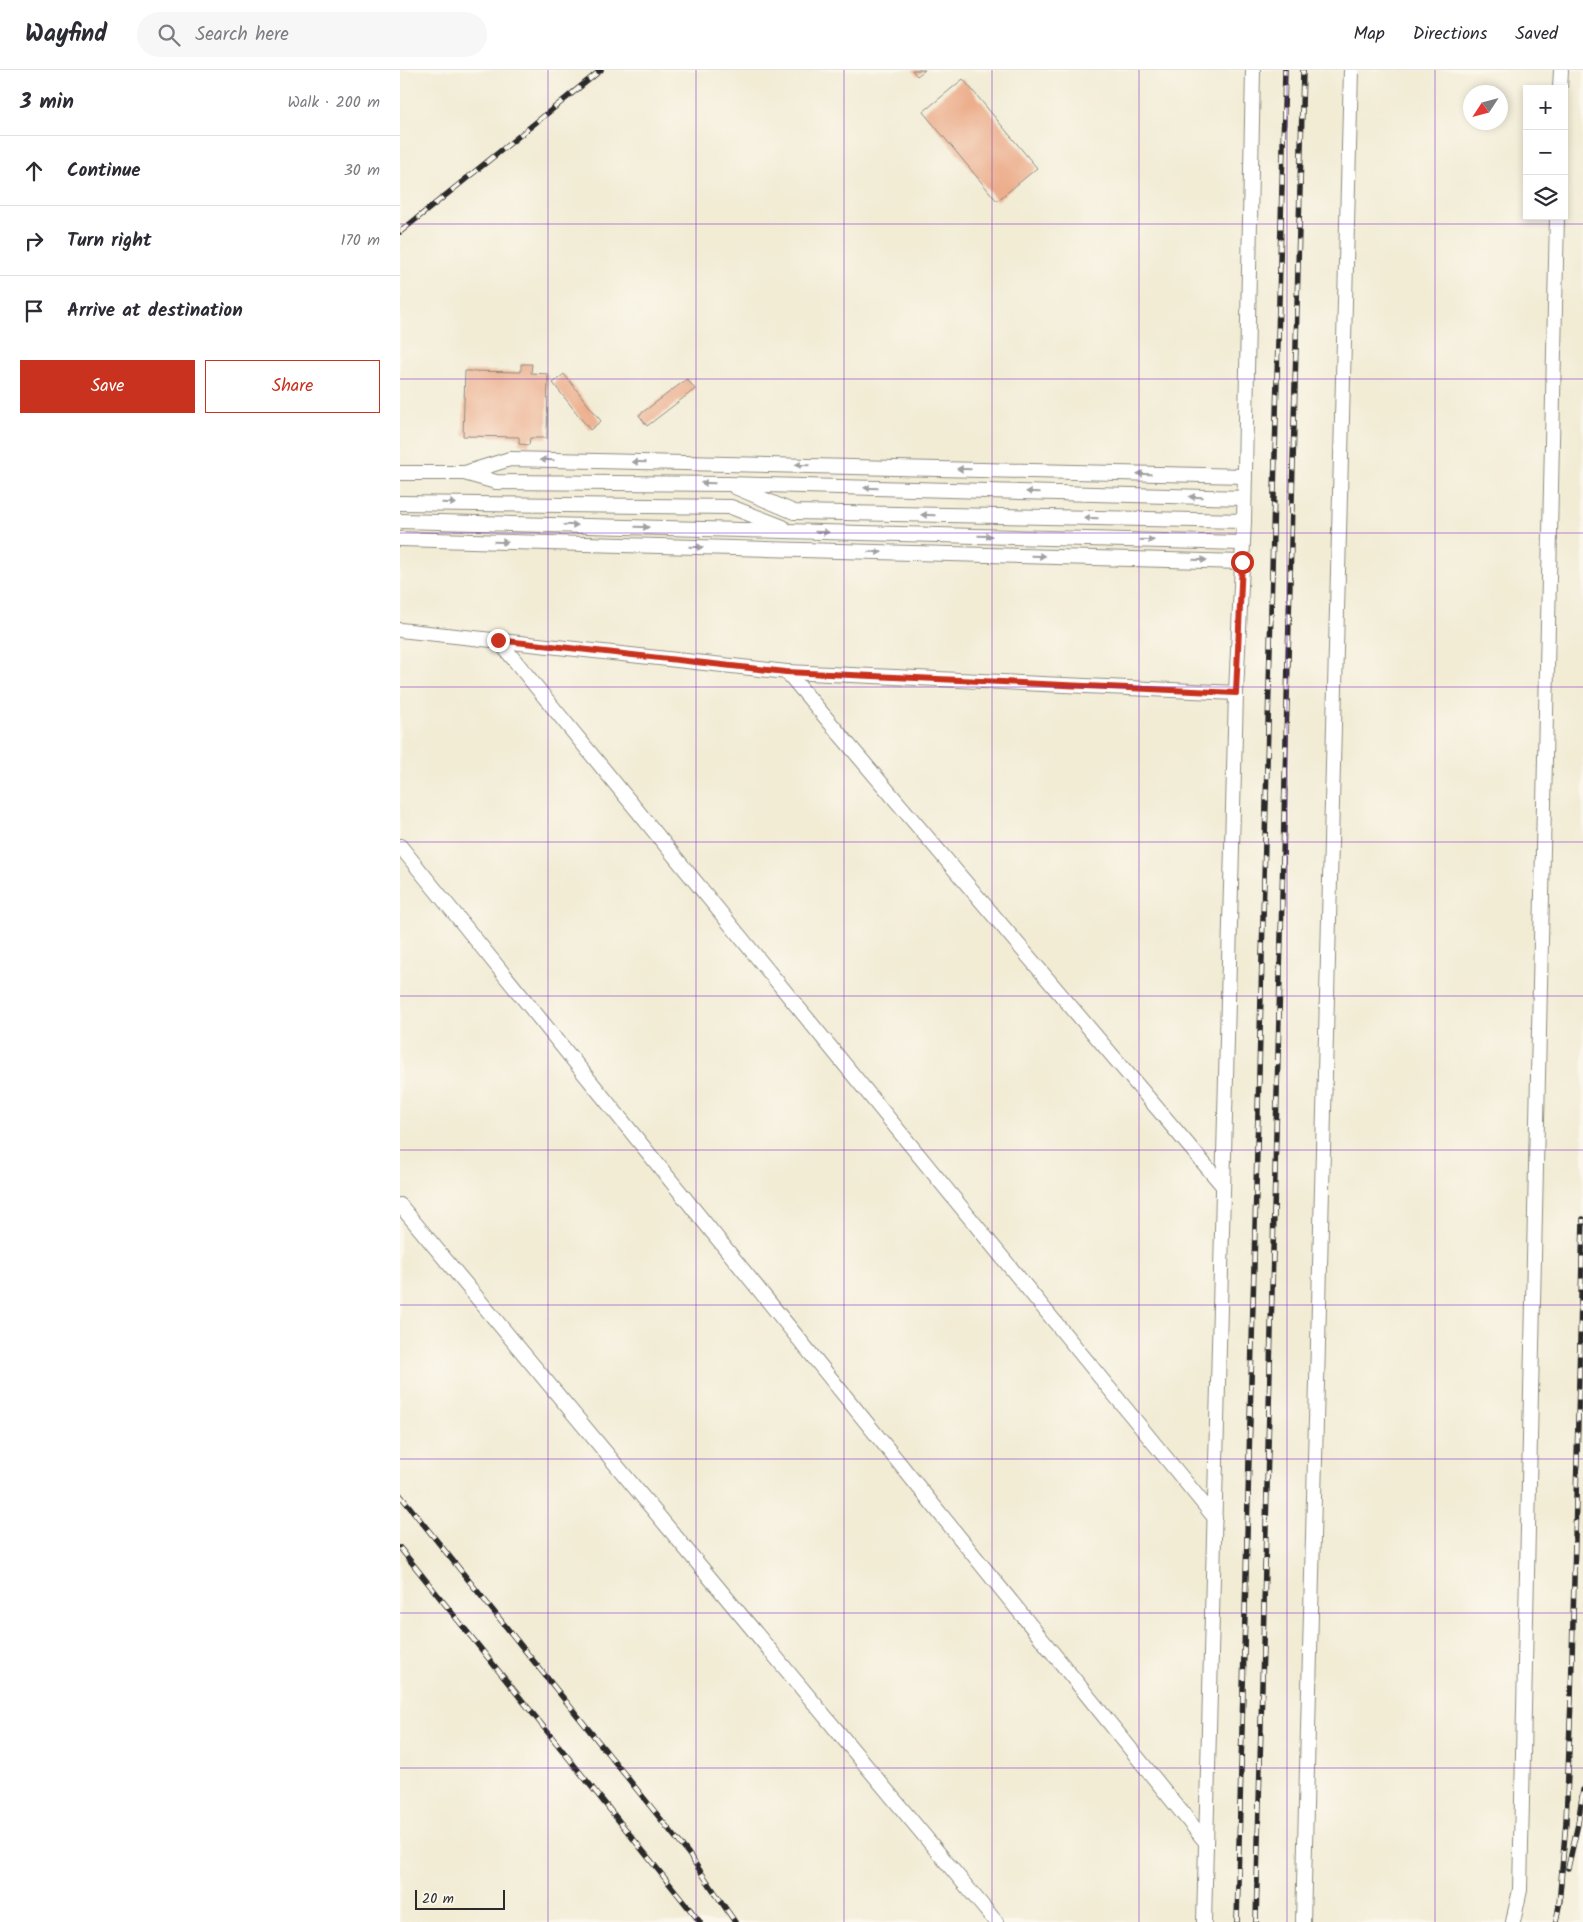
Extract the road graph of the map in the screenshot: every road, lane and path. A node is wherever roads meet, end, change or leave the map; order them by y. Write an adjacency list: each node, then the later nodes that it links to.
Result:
1 (1253, 70): 8 (lane)
2 (1351, 70): 29 (lane)
3 (1561, 70): 4 (lane)
4 (1560, 85)
5 (1558, 220): 30 (lane)
6 (400, 473): 7 (lane)
7 (464, 473): 8 (lane, one-way to 7); 9 (lane, one-way to 7)
8 (1245, 476): 10 (lane)
9 (728, 484): 10 (lane, one-way to 9); 13 (lane, one-way to 9)
10 (1244, 498): 13 (lane)
11 (400, 503): 14 (lane, one-way to 14)
12 (400, 521): 14 (lane, one-way to 14)
13 (1244, 521): 16 (lane)
14 (794, 531): 16 (lane, one-way to 16)
15 (400, 539): 17 (lane, one-way to 17)
16 (1242, 543): 17 (lane)
17 (1242, 562): 21 (lane)
18 (400, 630): 19 (lane)
19 (498, 640): 20 (lane); 25 (lane)
20 (786, 672): 21 (lane); 23 (lane)
21 (1236, 693): 23 (lane)
22 (400, 846): 26 (lane)
23 (1223, 1186): 25 (lane)
24 (400, 1205): 27 (lane)
25 (1215, 1518): 26 (lane)
26 (1205, 1841): 28 (lane)
27 (996, 1922)
28 (1204, 1922)
29 (1303, 1922)
30 (1513, 1922)

